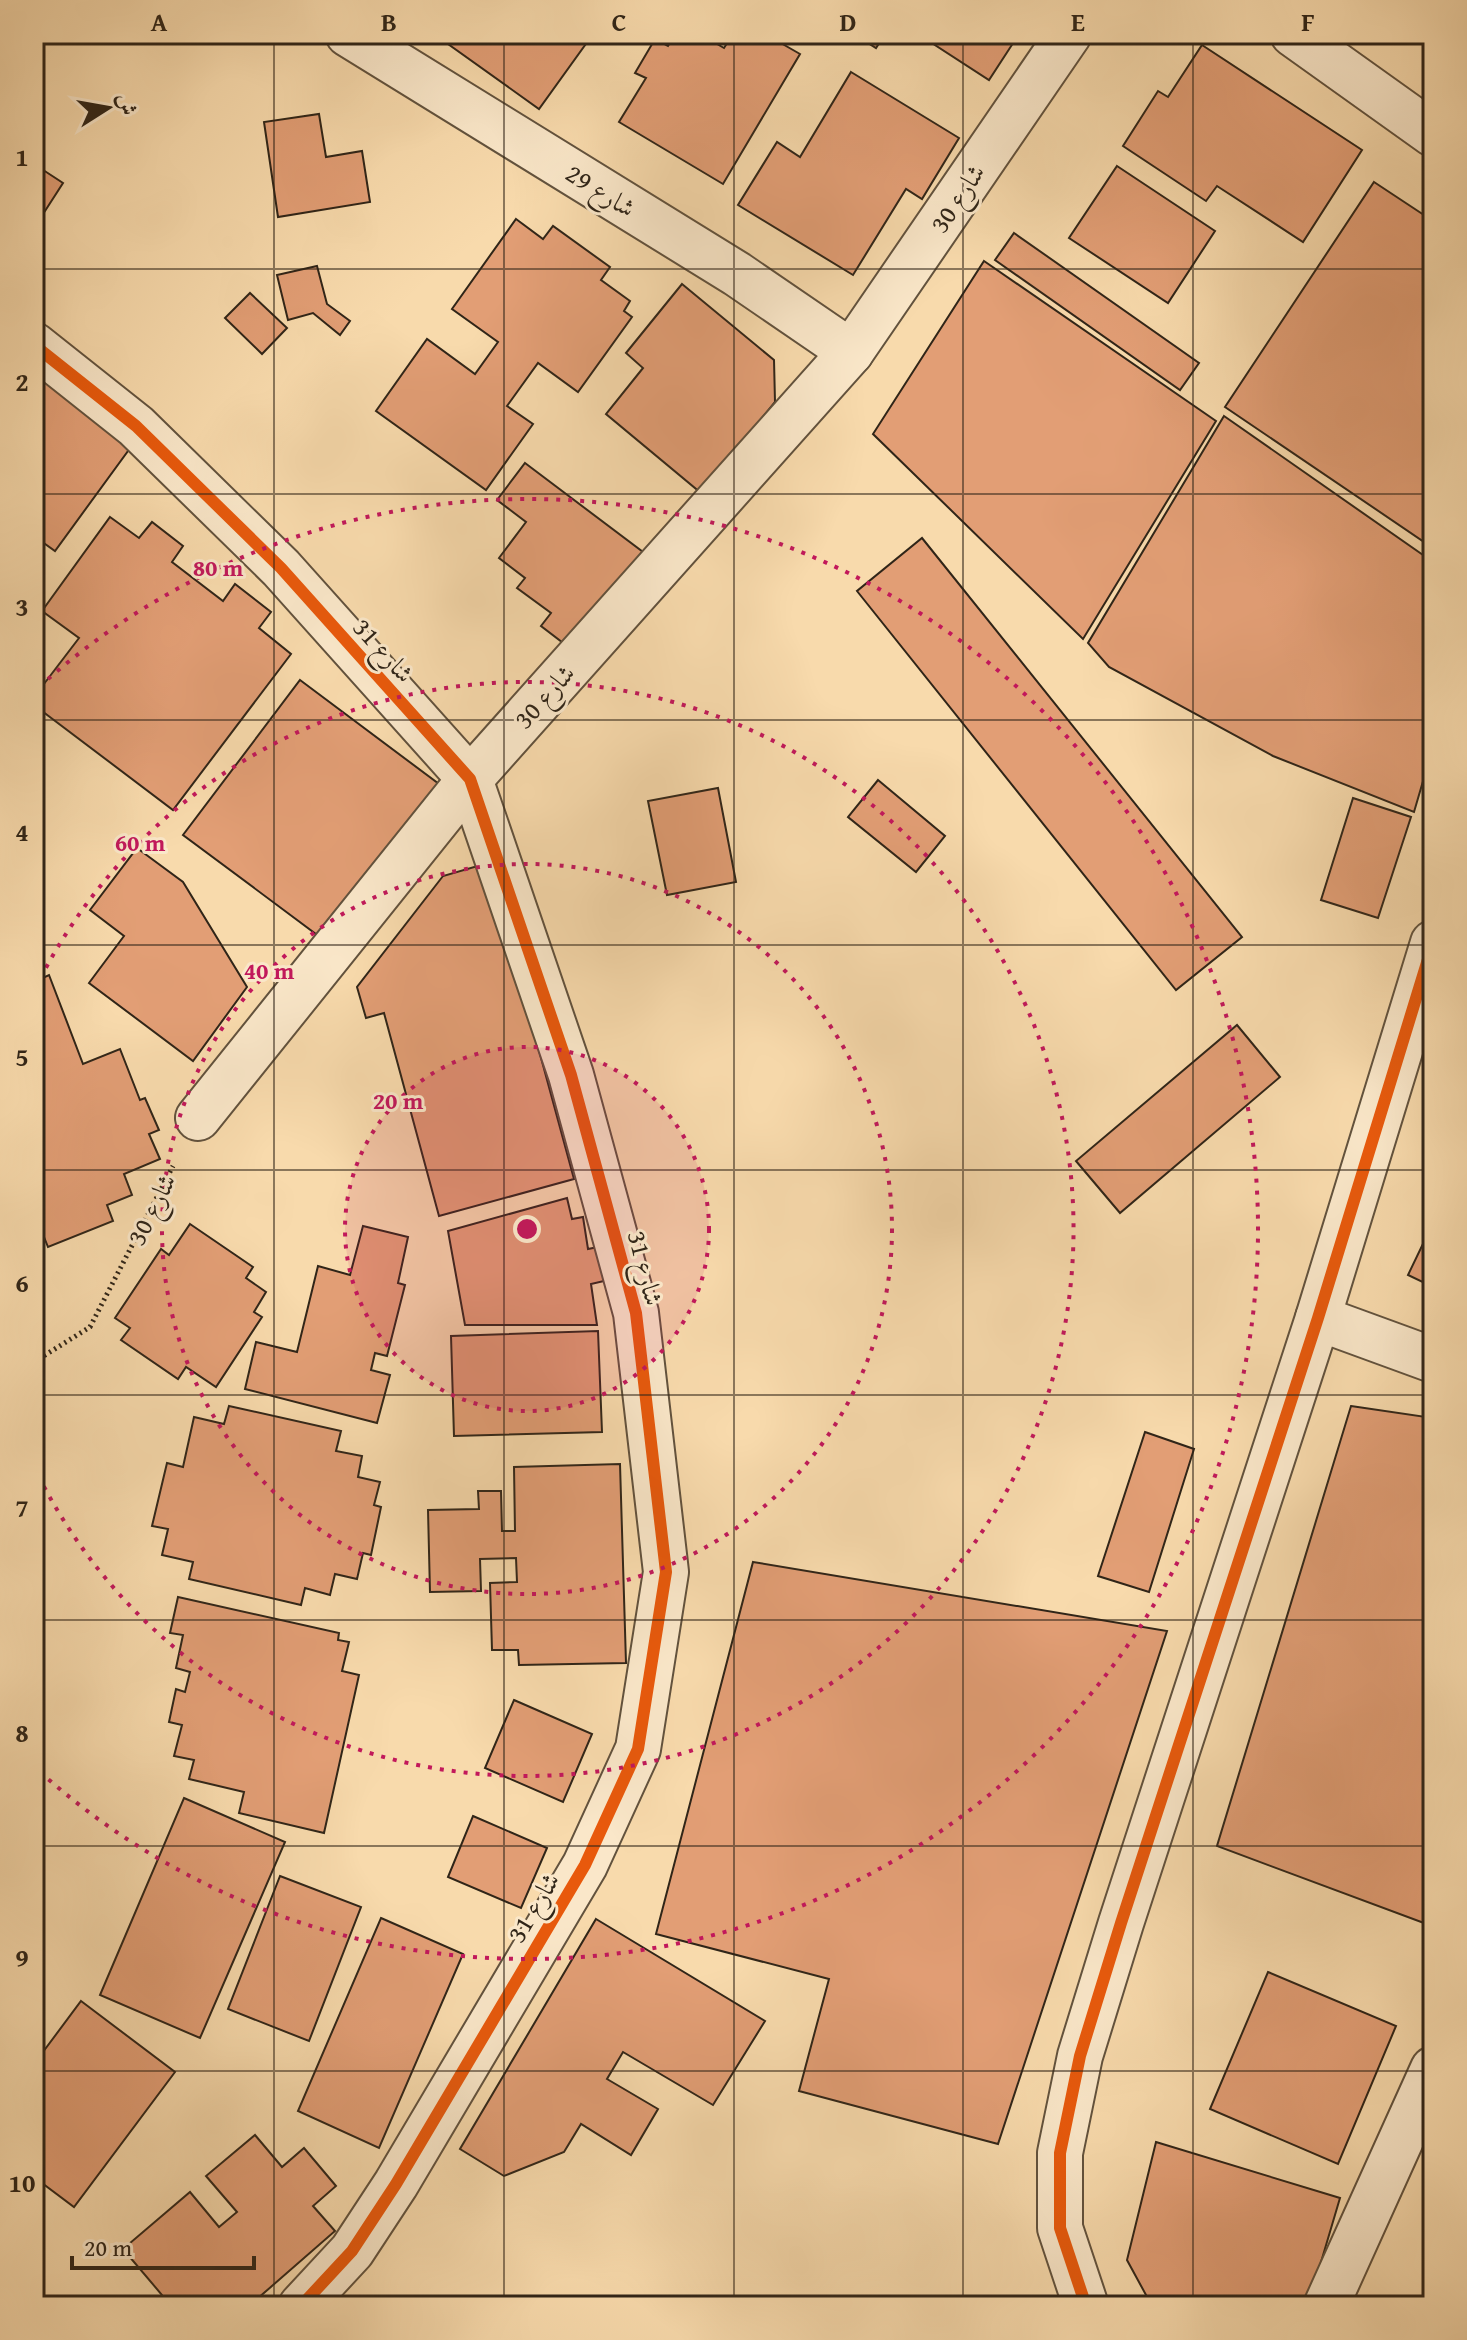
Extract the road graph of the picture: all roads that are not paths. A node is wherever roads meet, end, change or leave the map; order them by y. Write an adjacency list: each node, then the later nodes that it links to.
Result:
1 (348, 34): 6 (street, شارع 29)
2 (1069, 34): 6 (street, شارع 30)
3 (1293, 34): 4 (street)
4 (1433, 134)
5 (34, 345): 7 (street, شارع 31)
6 (851, 352): 7 (street, شارع 30)
7 (470, 779): 9 (street, شارع 30); 13 (street, شارع 31)
8 (1433, 943): 10 (street)
9 (198, 1118)
10 (1318, 1318): 11 (street); 14 (street)
11 (1433, 1360)
12 (1433, 2069): 15 (street)
13 (301, 2306)
14 (1086, 2306)
15 (1326, 2306)

